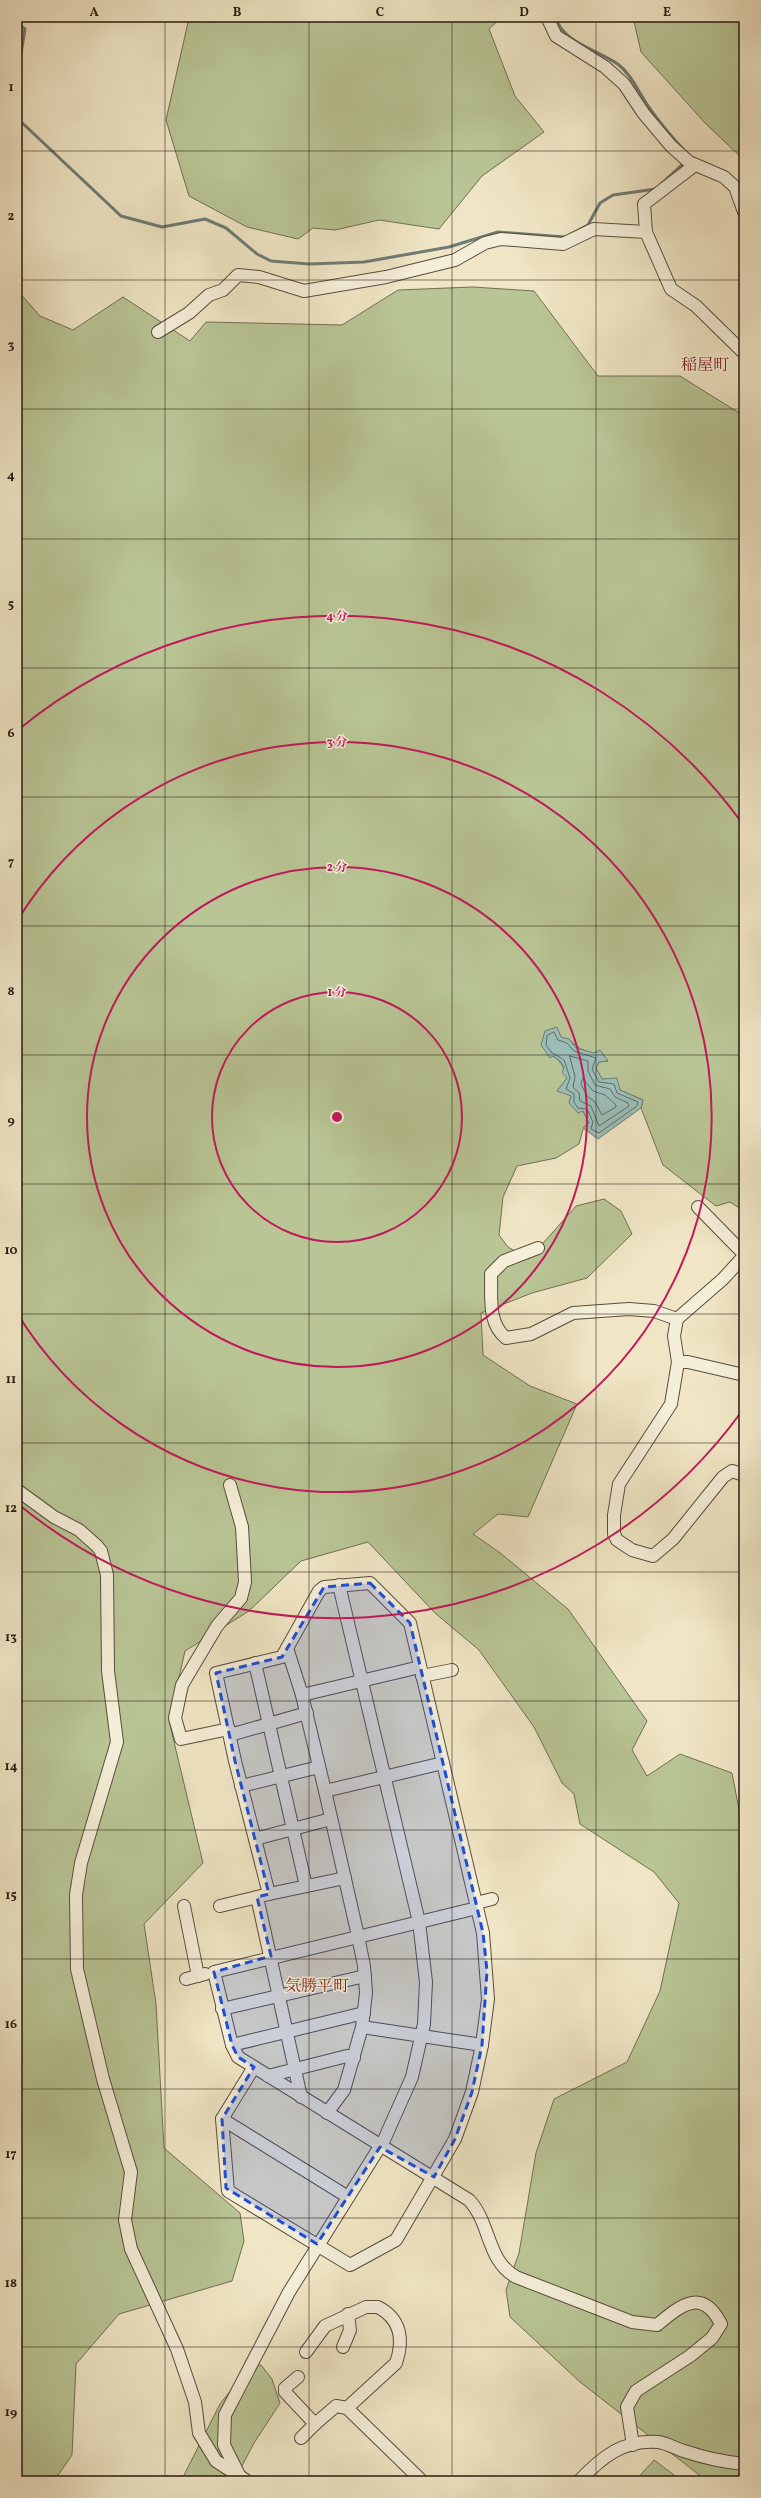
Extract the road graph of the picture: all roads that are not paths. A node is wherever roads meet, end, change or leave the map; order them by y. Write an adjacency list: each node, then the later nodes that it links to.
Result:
1 (547, 17): 2 (street)
2 (689, 161): 3 (street); 4 (street)
3 (744, 212)
4 (646, 232): 5 (street); 6 (street)
5 (158, 332)
6 (744, 353)
7 (698, 1207): 9 (street)
8 (538, 1248): 10 (street)
9 (744, 1255): 10 (street)
10 (677, 1320): 11 (street)
11 (678, 1362): 12 (street); 13 (street)
12 (744, 1375)
13 (744, 1475)
14 (230, 1486): 25 (street)
15 (17, 1490): 78 (street)
16 (339, 1586): 17 (street); 20 (street); 21 (street)
17 (287, 1648): 18 (street); 22 (street)
18 (254, 1663): 24 (street); 25 (street)
19 (452, 1670): 20 (street)
20 (421, 1672): 21 (street); 26 (street)
21 (362, 1682): 22 (street); 29 (street)
22 (302, 1695): 23 (street)
23 (307, 1713): 24 (street); 27 (street)
24 (267, 1723): 25 (street); 28 (street)
25 (229, 1732): 30 (street)
26 (443, 1763): 29 (street); 40 (street)
27 (319, 1767): 28 (street); 31 (street)
28 (281, 1776): 30 (street); 33 (street)
29 (384, 1778): 31 (street); 43 (street)
30 (241, 1786): 34 (street)
31 (325, 1791): 32 (street)
32 (331, 1819): 33 (street); 35 (street)
33 (293, 1830): 34 (street); 36 (street)
34 (255, 1839): 37 (street)
35 (345, 1878): 36 (street); 44 (street)
36 (306, 1886): 37 (street)
37 (269, 1894): 38 (street)
38 (257, 1897): 42 (street); 45 (street)
39 (492, 1899): 40 (street)
40 (477, 1905): 43 (street); 57 (street)
41 (184, 1906): 47 (street)
42 (220, 1906)
43 (419, 1922): 44 (street); 55 (street)
44 (358, 1936): 45 (street); 48 (street)
45 (271, 1956): 46 (street); 50 (street)
46 (214, 1972): 47 (street); 51 (street)
47 (198, 1976): 49 (street)
48 (365, 1976): 50 (street); 52 (street)
49 (186, 1979)
50 (279, 1995): 51 (street); 54 (street)
51 (222, 2008): 56 (street)
52 (364, 2013): 53 (street); 54 (street)
53 (362, 2027): 55 (street); 58 (street)
54 (287, 2030): 56 (street); 60 (street)
55 (422, 2036): 57 (street); 65 (street)
56 (232, 2045): 59 (street)
57 (482, 2045): 66 (street)
58 (354, 2058): 60 (street); 63 (street)
59 (254, 2067): 61 (street); 64 (street)
60 (295, 2069): 61 (street); 62 (street)
61 (268, 2076): 62 (street)
62 (301, 2097): 63 (street)
63 (327, 2113): 65 (street)
64 (222, 2119): 67 (street); 68 (street)
65 (380, 2147): 66 (street); 67 (street)
66 (434, 2177): 68 (street); 76 (street)
67 (348, 2197): 68 (street)
68 (318, 2244): 78 (street)
69 (348, 2314): 70 (street); 71 (street); 73 (street)
70 (343, 2347)
71 (306, 2352)
72 (298, 2377): 74 (street)
73 (347, 2408): 74 (street); 79 (street)
74 (315, 2424): 75 (street)
75 (301, 2438)
76 (633, 2445): 77 (street); 80 (street)
77 (744, 2464)
78 (243, 2478)
79 (422, 2481)
80 (579, 2481)

